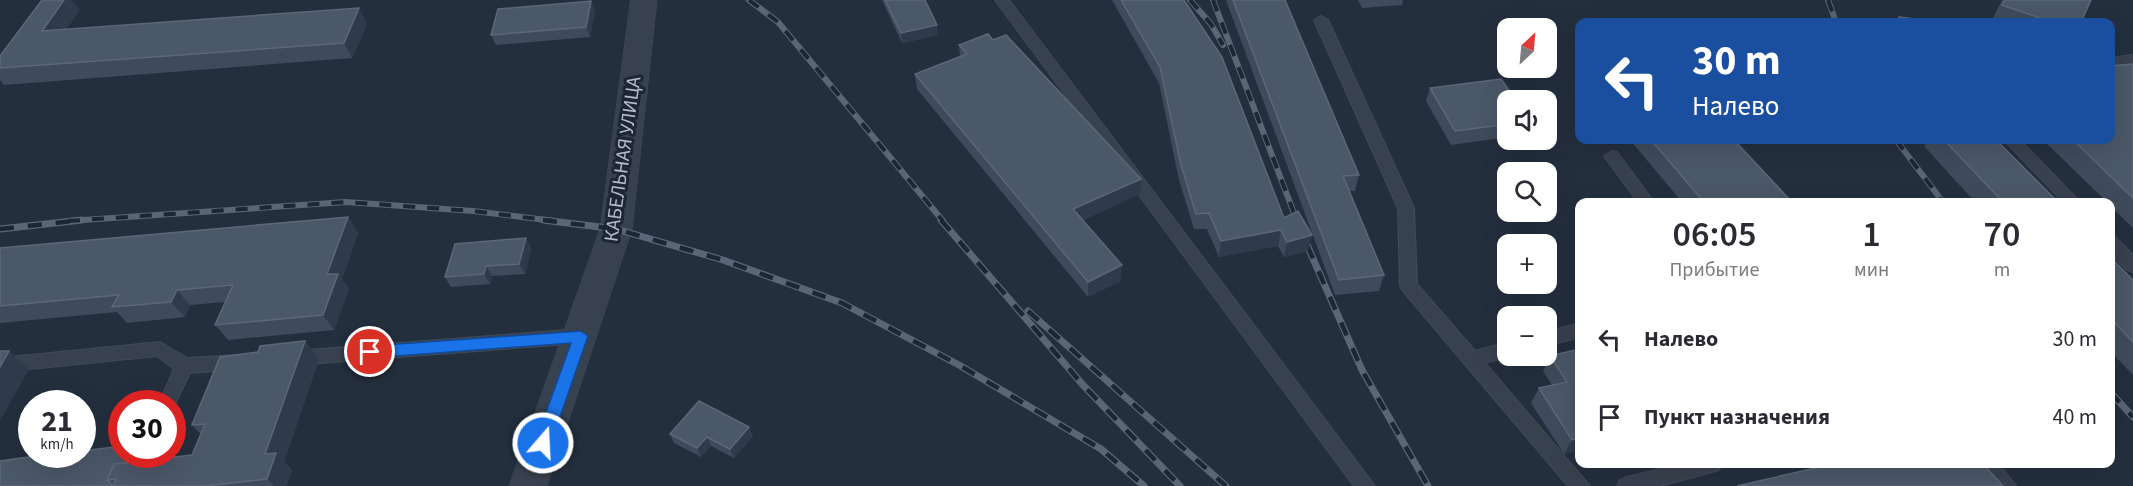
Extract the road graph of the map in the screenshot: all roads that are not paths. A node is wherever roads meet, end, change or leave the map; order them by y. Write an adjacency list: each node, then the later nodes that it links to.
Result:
1 (644, 0): 13 (street, КАБЕЛЬНАЯ УЛИЦА)
2 (1002, 0): 25 (lane)
3 (1321, 20): 16 (lane)
4 (2133, 60): 5 (lane)
5 (2115, 62)
6 (2015, 144): 9 (lane)
7 (1612, 156): 8 (lane)
8 (1643, 198)
9 (2068, 198)
10 (2115, 248): 11 (lane)
11 (2133, 266)
12 (1575, 331): 14 (lane)
13 (581, 336): 17 (lane); 24 (street, КАБЕЛЬНАЯ УЛИЦА)
14 (1557, 336)
15 (1497, 352): 16 (lane)
16 (1472, 358): 26 (lane)
17 (277, 359)
18 (254, 361): 20 (lane)
19 (0, 365): 20 (lane)
20 (184, 366): 21 (lane)
21 (174, 390)
22 (1697, 468): 27 (lane)
23 (1990, 468): 28 (lane)
24 (528, 486)
25 (1365, 486)
26 (1580, 486)
27 (1627, 486)
28 (2006, 486)

